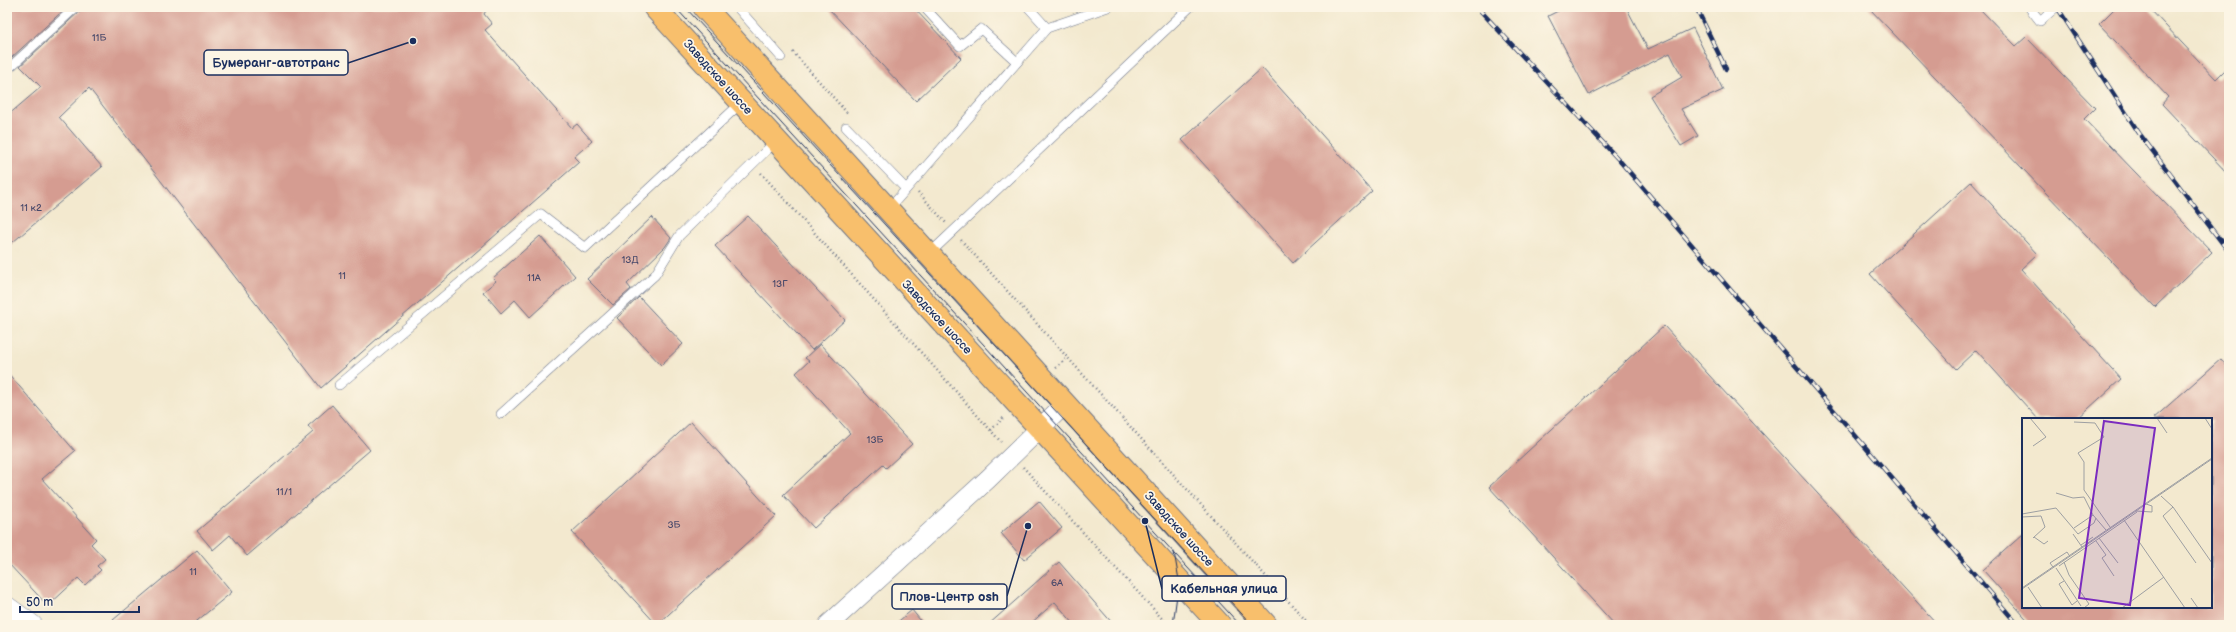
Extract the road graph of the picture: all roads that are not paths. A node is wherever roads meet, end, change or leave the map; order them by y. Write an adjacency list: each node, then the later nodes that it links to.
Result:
1 (76, 7): 14 (lane)
2 (654, 7): 15 (main road, Заводское шоссе)
3 (704, 7): 19 (main road, Заводское шоссе)
4 (737, 7): 12 (lane)
5 (924, 7): 13 (lane)
6 (1028, 7): 11 (lane)
7 (1108, 7): 11 (lane)
8 (1190, 7): 20 (lane)
9 (2029, 7): 10 (lane)
10 (2056, 7)
11 (1047, 28): 13 (lane)
12 (782, 57)
13 (1017, 62): 18 (lane)
14 (7, 70)
15 (741, 103): 17 (main road, Заводское шоссе); 21 (lane)
16 (846, 127): 18 (lane)
17 (776, 142): 23 (lane); 24 (main road, Заводское шоссе)
18 (908, 186): 19 (lane)
19 (888, 210): 20 (main road, Заводское шоссе)
20 (929, 254): 22 (main road, Заводское шоссе)
21 (339, 385)
22 (1066, 404): 24 (street); 29 (main road, Заводское шоссе)
23 (501, 414)
24 (1041, 430): 27 (street); 28 (main road, Заводское шоссе)
25 (7, 606): 26 (street)
26 (33, 625)
27 (828, 625)
28 (1220, 625)
29 (1266, 625)

